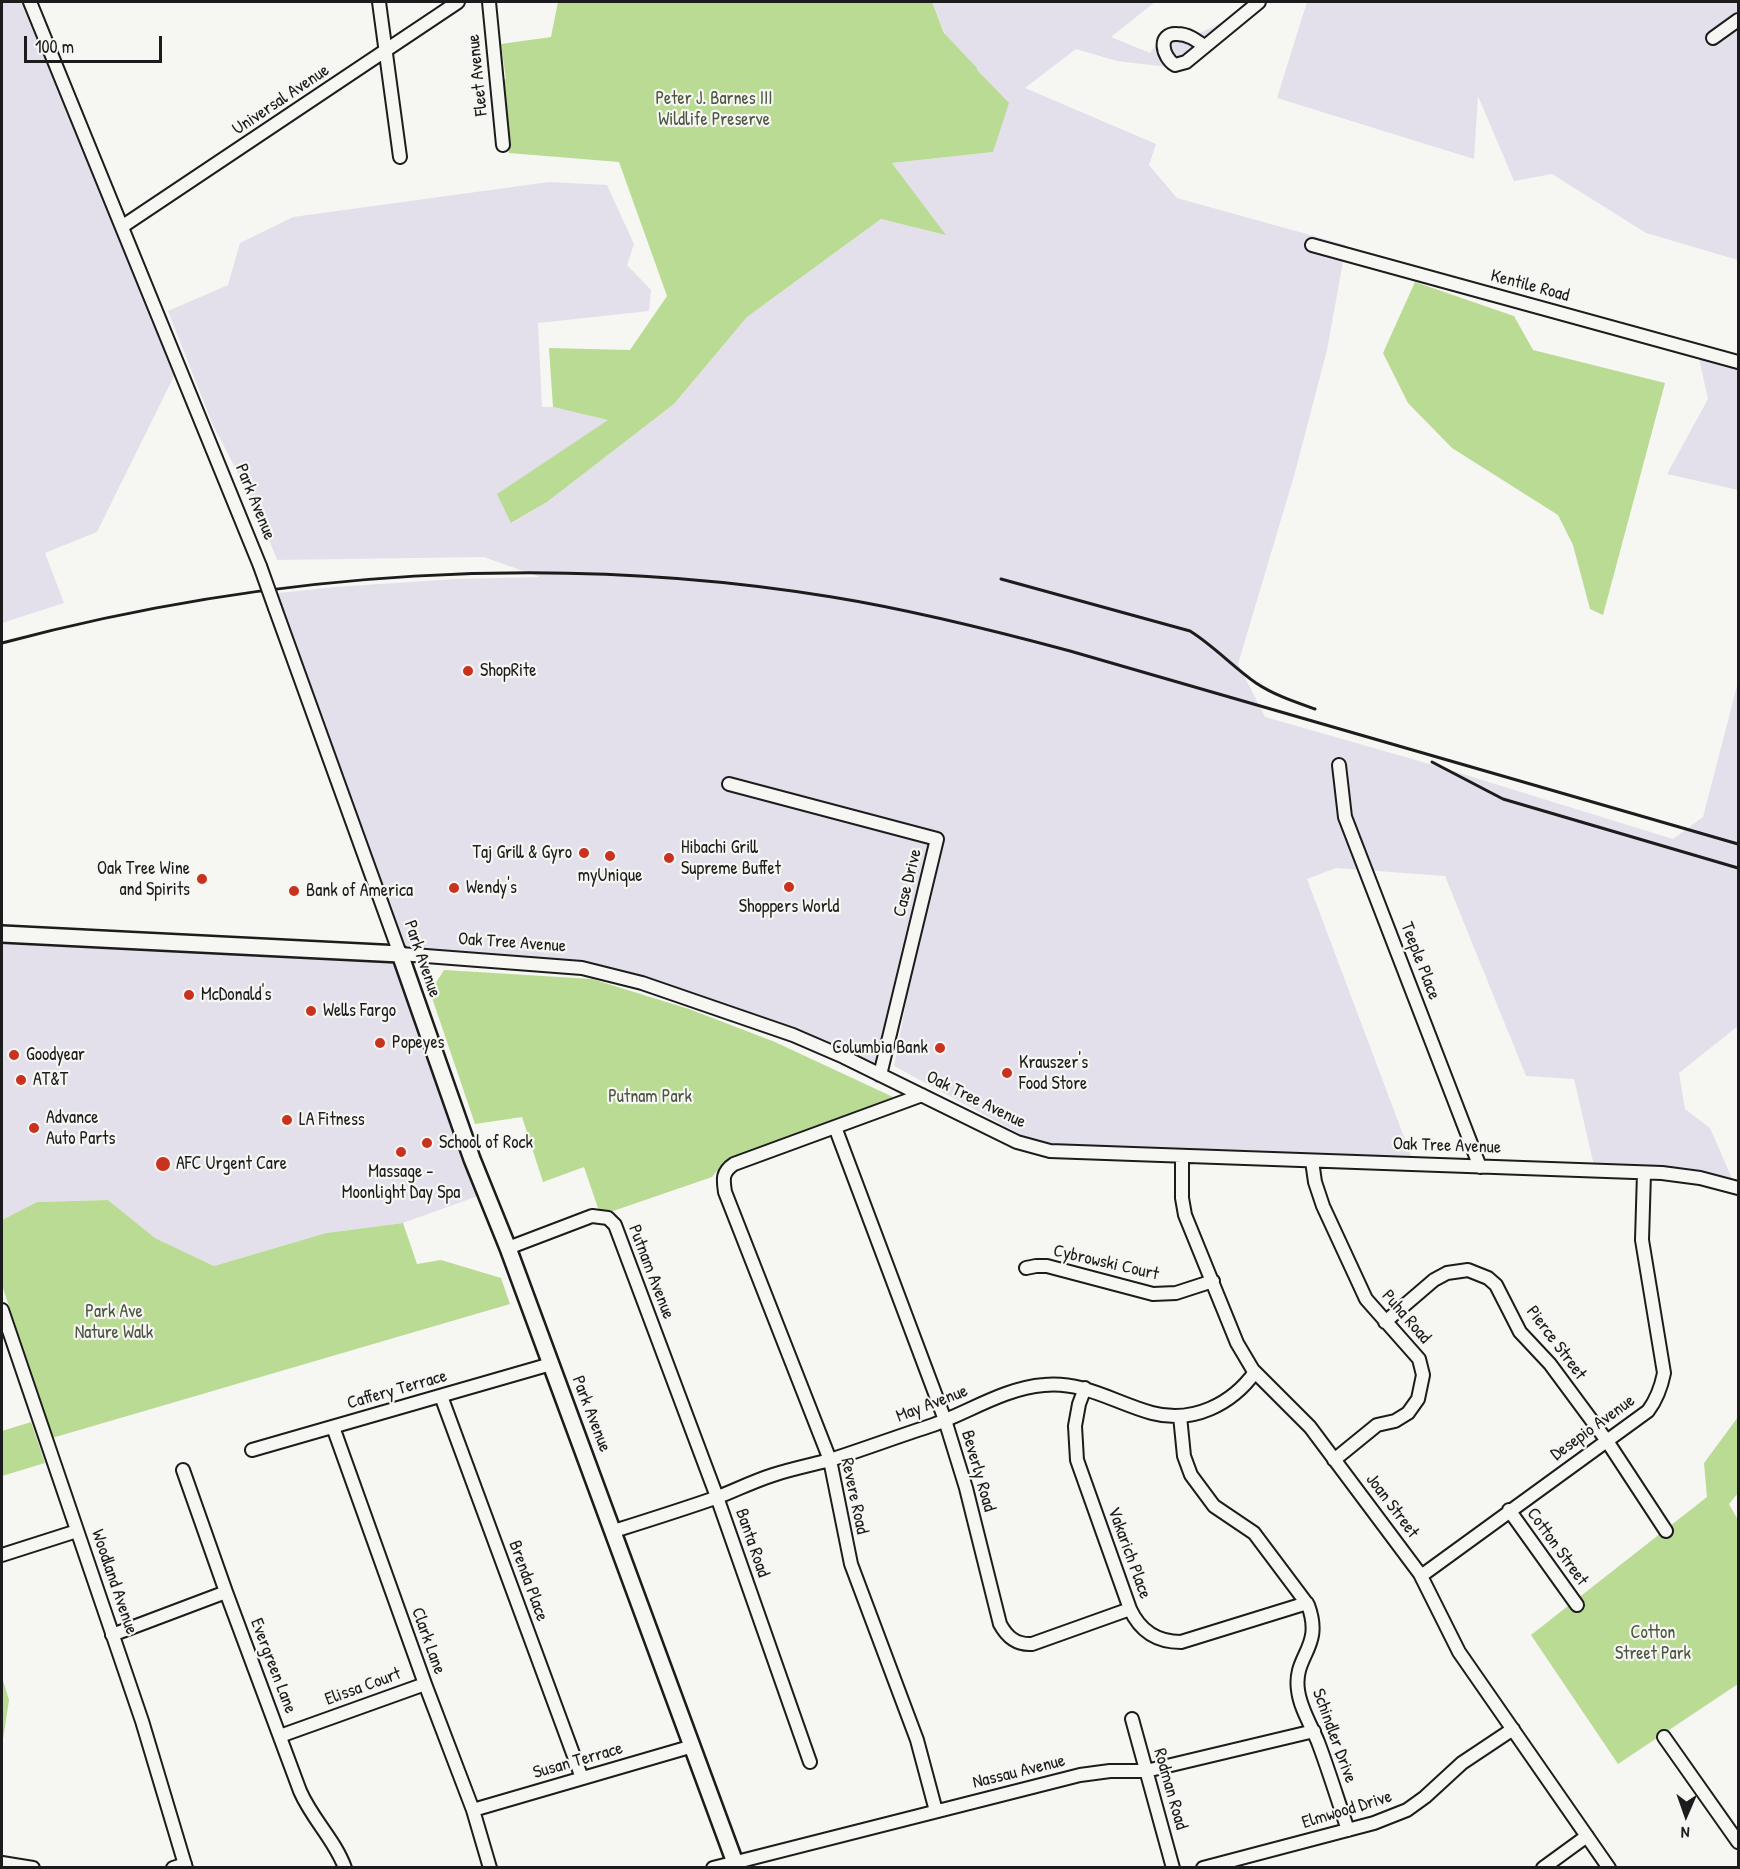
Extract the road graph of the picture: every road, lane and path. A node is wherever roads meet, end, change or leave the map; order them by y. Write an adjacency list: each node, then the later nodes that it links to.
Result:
1 (30, 2): 12 (street, Park Avenue)
2 (379, 2): 9 (street)
3 (458, 2): 9 (street, Universal Avenue)
4 (489, 2): 10 (street, Fleet Avenue)
5 (1258, 2): 8 (street)
6 (1738, 20): 7 (street)
7 (1713, 38)
8 (1204, 46)
9 (385, 52): 11 (street); 12 (street, Universal Avenue)
10 (503, 145)
11 (400, 157)
12 (123, 226): 18 (street, Park Avenue, bridge)
13 (1312, 245): 14 (street, Kentile Road)
14 (1738, 362)
15 (1339, 765): 24 (street, Teeple Place)
16 (729, 784): 19 (street, Case Drive)
17 (2, 934): 18 (main road, Oak Tree Avenue)
18 (400, 954): 19 (street, Oak Tree Avenue); 27 (main road, Park Avenue)
19 (880, 1075): 20 (street, Oak Tree Avenue)
20 (922, 1095): 21 (street); 22 (street, Oak Tree Avenue)
21 (835, 1127): 38 (street, Beverly Road); 42 (street, Revere Road)
22 (1182, 1157): 23 (street, Oak Tree Avenue); 29 (street, Joan Street)
23 (1312, 1161): 24 (street, Oak Tree Avenue); 31 (street, Puha Road)
24 (1480, 1167): 25 (street, Oak Tree Avenue)
25 (1644, 1173): 26 (street, Oak Tree Avenue); 40 (street, Desepio Avenue)
26 (1738, 1188)
27 (508, 1248): 32 (street, Putnam Avenue); 33 (main road, Park Avenue)
28 (1026, 1268): 29 (street, Cybrowski Court)
29 (1213, 1281): 34 (street, Joan Street)
30 (2, 1310): 47 (street, Woodland Avenue)
31 (1385, 1322): 40 (street, Pierce Street); 43 (street, Puha Road)
32 (657, 1338): 45 (street, Banta Road)
33 (551, 1364): 36 (street, Caffery Terrace); 48 (main road, Park Avenue)
34 (1255, 1372): 37 (street, May Avenue); 43 (street, Joan Street)
35 (1085, 1388): 37 (street, May Avenue); 38 (street, May Avenue); 55 (street, Vakarich Place)
36 (441, 1396): 39 (street, Caffery Terrace); 66 (street, Brenda Place)
37 (1180, 1416): 53 (street, Schindler Drive)
38 (945, 1420): 42 (street, May Avenue); 55 (street, Beverly Road)
39 (333, 1426): 41 (street, Caffery Terrace); 57 (street, Clark Lane)
40 (1607, 1441): 46 (street, Desepio Avenue); 49 (street, Pierce Street)
41 (252, 1450)
42 (830, 1460): 45 (street, May Avenue); 68 (street, Revere Road)
43 (1334, 1460): 51 (street, Joan Street)
44 (183, 1470): 52 (street, Evergreen Lane)
45 (717, 1497): 48 (street, May Avenue); 64 (street, Banta Road)
46 (1509, 1510): 51 (street, Desepio Avenue); 54 (street, Cotton Street)
47 (77, 1531): 50 (street); 56 (street, Woodland Avenue)
48 (614, 1531): 63 (main road, Park Avenue)
49 (1666, 1531)
50 (2, 1555)
51 (1421, 1576): 59 (street, Joan Street)
52 (226, 1592): 56 (street); 61 (street, Evergreen Lane)
53 (1307, 1603): 55 (street, Vakarich Place); 60 (street, Schindler Drive)
54 (1576, 1605)
55 (1130, 1609)
56 (112, 1635): 74 (street, Woodland Avenue)
57 (424, 1684): 61 (street, Elissa Court); 67 (street, Clark Lane)
58 (1132, 1719): 65 (street, Rodman Road)
59 (1513, 1729): 69 (street, Elmwood Drive); 70 (street, Joan Street)
60 (1314, 1731): 65 (street, Nassau Avenue); 69 (street, Schindler Drive)
61 (280, 1736): 76 (street, Evergreen Lane)
62 (1664, 1737): 71 (street)
63 (693, 1746): 66 (street, Susan Terrace); 73 (main road, Park Avenue)
64 (810, 1762)
65 (1146, 1771): 68 (street, Nassau Avenue); 79 (street, Rodman Road)
66 (582, 1778): 67 (street, Susan Terrace)
67 (473, 1809): 77 (street, Clark Lane)
68 (936, 1812): 73 (street, Nassau Avenue)
69 (1348, 1830): 80 (street, Elmwood Drive)
70 (1587, 1836): 81 (street); 82 (street, Joan Street)
71 (1738, 1842)
72 (2, 1863): 75 (street)
73 (736, 1864): 78 (street, Nassau Avenue)
74 (181, 1866)
75 (33, 1868)
76 (345, 1868)
77 (490, 1868)
78 (713, 1868)
79 (1173, 1868)
80 (1203, 1868)
81 (1543, 1868)
82 (1609, 1868)

